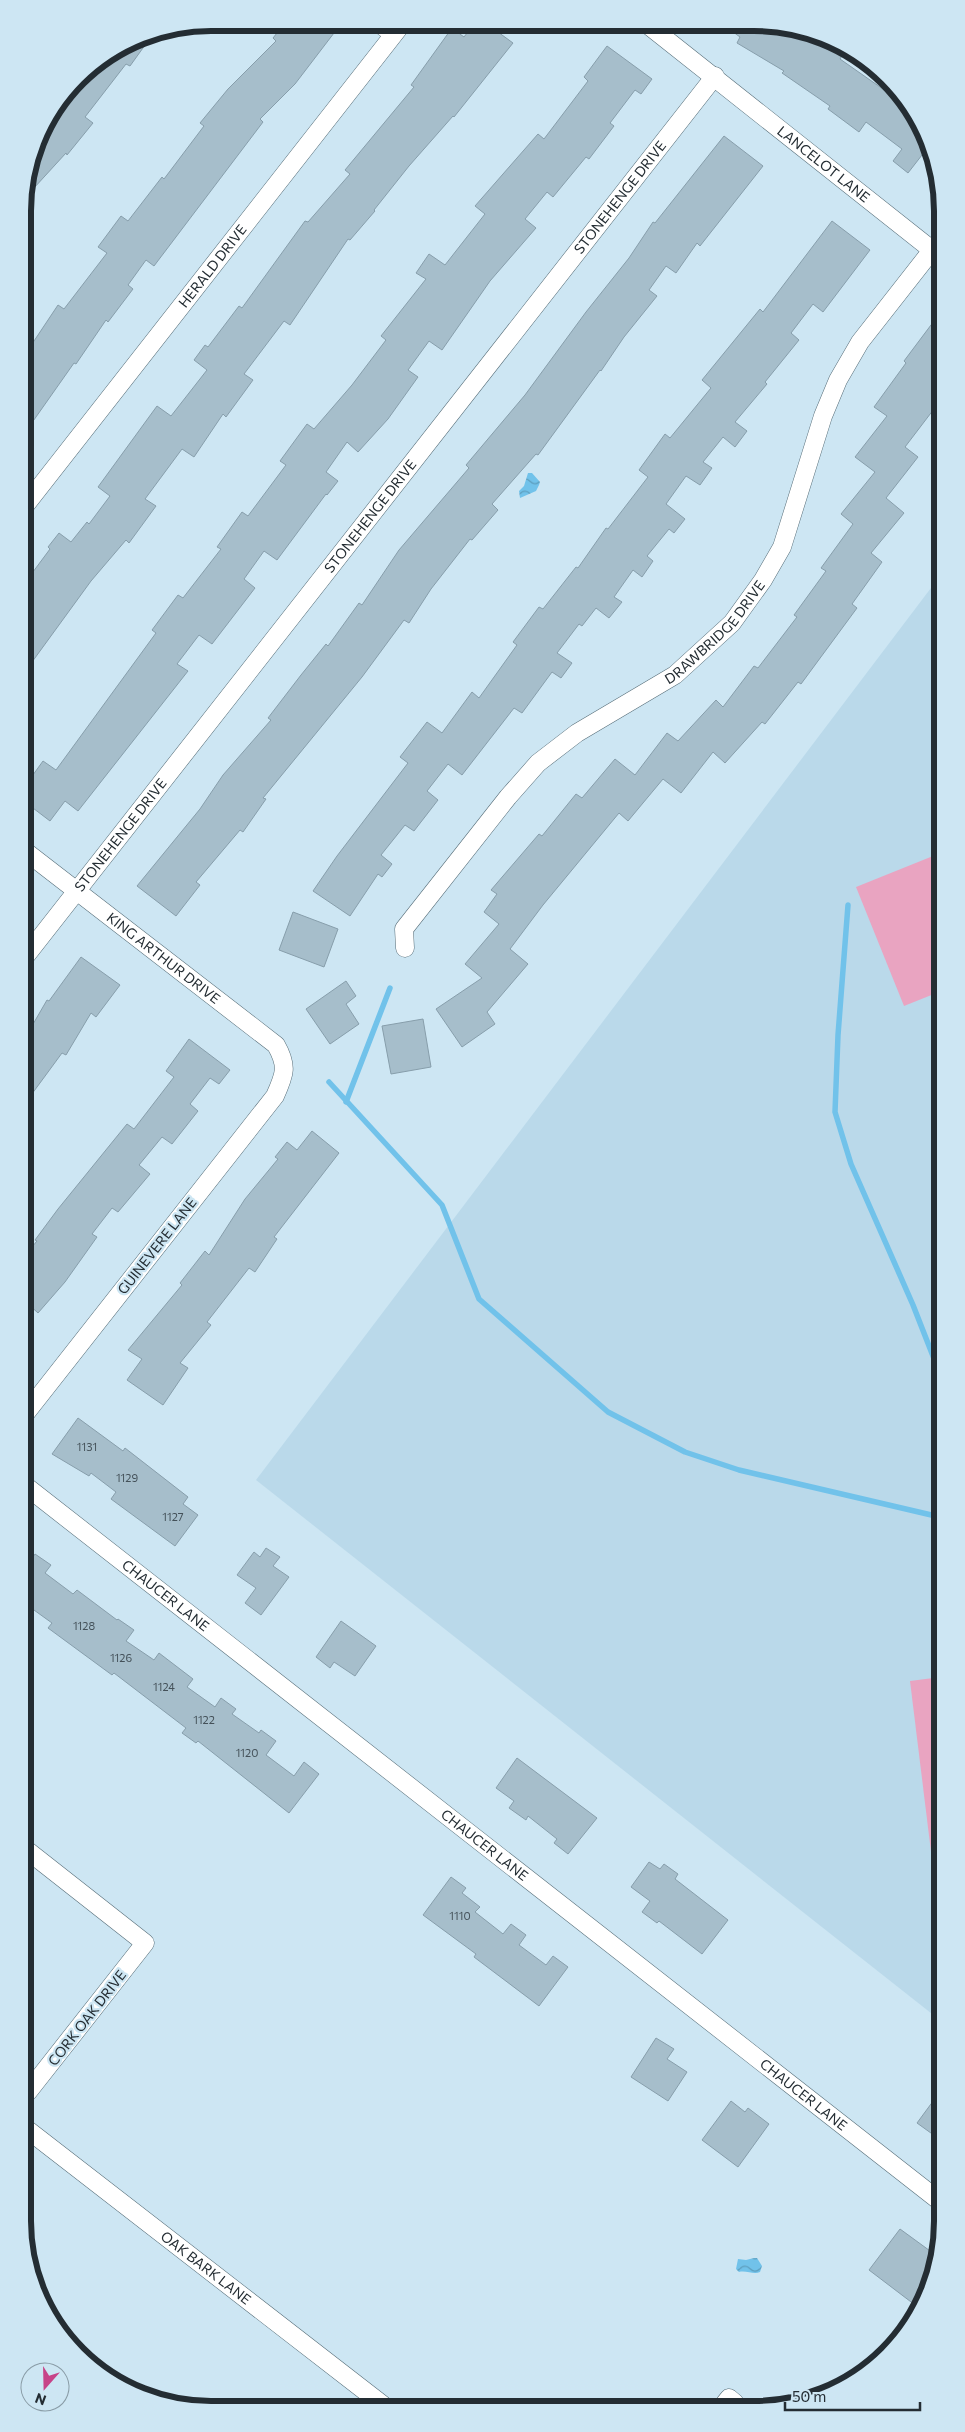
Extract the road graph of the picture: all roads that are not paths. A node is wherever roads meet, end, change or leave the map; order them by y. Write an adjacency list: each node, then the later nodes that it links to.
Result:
1 (389, 31): 5 (street, HERALD DRIVE)
2 (656, 31): 3 (street, LANCELOT LANE)
3 (715, 76): 4 (street, LANCELOT LANE); 7 (street, STONEHENGE DRIVE)
4 (934, 247): 9 (street, DRAWBRIDGE DRIVE)
5 (31, 498)
6 (31, 856): 7 (street, KING ARTHUR DRIVE)
7 (76, 892): 8 (street, STONEHENGE DRIVE); 10 (street, KING ARTHUR DRIVE)
8 (31, 948)
9 (405, 948)
10 (284, 1077): 11 (street, GUINEVERE LANE)
11 (31, 1407)
12 (31, 1490): 16 (street, CHAUCER LANE)
13 (31, 1853): 14 (street, CORK OAK DRIVE)
14 (31, 2088)
15 (31, 2132): 17 (street, OAK BARK LANE)
16 (934, 2197)
17 (378, 2401)

